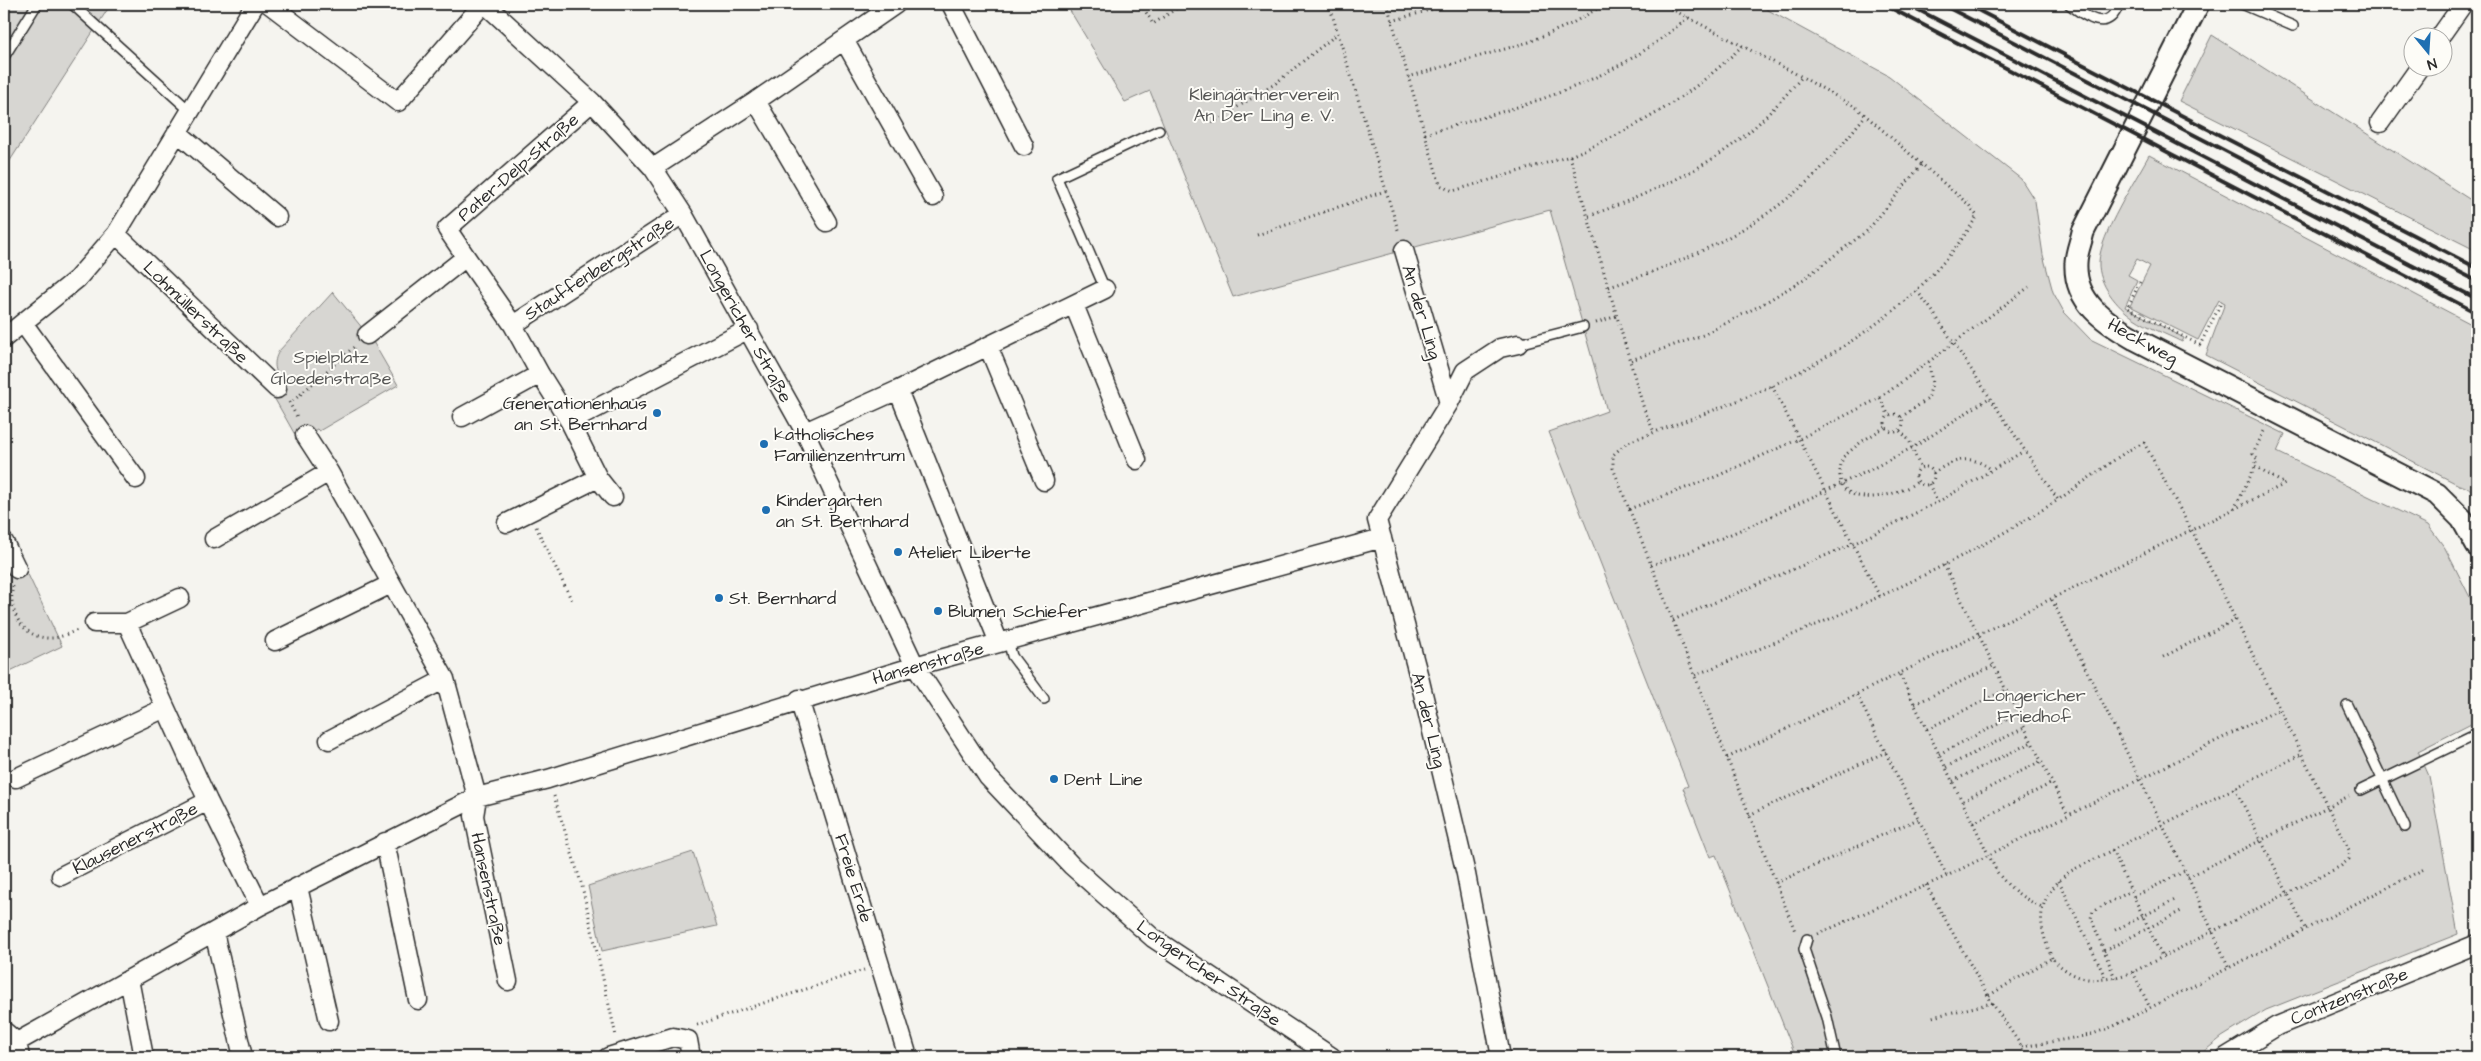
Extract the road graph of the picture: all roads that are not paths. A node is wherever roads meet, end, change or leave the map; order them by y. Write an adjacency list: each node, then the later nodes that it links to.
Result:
1 (37, 4): 16 (lane)
2 (72, 4): 20 (lane)
3 (256, 4): 20 (street)
4 (269, 4): 5 (street)
5 (484, 4): 19 (street, Longericher Straße)
6 (896, 4): 15 (street)
7 (951, 4): 24 (street)
8 (2069, 4): 9 (lane)
9 (2119, 4)
10 (2198, 4): 61 (street, Heckweg)
11 (2242, 4): 13 (lane)
12 (2463, 4): 14 (street)
13 (2293, 26)
14 (2447, 28)
15 (844, 40): 18 (street); 26 (street)
16 (4, 57)
17 (2412, 78): 21 (street)
18 (756, 101): 25 (street); 29 (street)
19 (592, 102): 25 (street, Longericher Straße); 32 (street, Pater-Delp-Straße)
20 (190, 111): 23 (street)
21 (2380, 123)
22 (1159, 130): 33 (lane)
23 (177, 132): 28 (street); 30 (street)
24 (1024, 146)
25 (653, 168): 27 (street, Longericher Straße)
26 (933, 197)
27 (683, 214): 36 (street, Stauffenbergstraße); 38 (street, Longericher Straße)
28 (277, 218)
29 (827, 222)
30 (116, 234): 35 (street); 44 (street, Lohmüllerstraße)
31 (1404, 250): 46 (street, An der Ling)
32 (466, 257): 36 (street, Pater-Delp-Straße); 39 (street)
33 (1105, 289): 34 (street)
34 (1074, 305): 42 (street); 51 (street)
35 (23, 323): 40 (street); 54 (street)
36 (513, 325): 43 (street, Stauffenbergstraße)
37 (1583, 327): 41 (lane)
38 (749, 329): 48 (street); 49 (street, Longericher Straße)
39 (367, 335)
40 (4, 338)
41 (1518, 344): 46 (street, An der Ling)
42 (988, 346): 45 (street); 55 (street)
43 (540, 374): 47 (street); 48 (street, Stauffenbergstraße)
44 (277, 389)
45 (898, 390): 49 (street); 68 (street)
46 (1449, 403): 58 (street, An der Ling)
47 (462, 417)
48 (570, 422): 53 (street, Stauffenbergstraße)
49 (805, 432): 69 (street, Longericher Straße)
50 (305, 435): 52 (street)
51 (1137, 460)
52 (329, 472): 59 (street); 63 (street)
53 (598, 478): 56 (street, Stauffenbergstraße); 57 (street)
54 (136, 479)
55 (1044, 481)
56 (613, 497)
57 (507, 524)
58 (1382, 538): 68 (street, Hansenstraße); 101 (street, An der Ling)
59 (214, 540)
60 (4, 542): 62 (street)
61 (2477, 546)
62 (17, 569)
63 (391, 584): 67 (street); 70 (street)
64 (180, 598): 66 (street)
65 (94, 623): 66 (street)
66 (127, 623): 74 (street, Klausenerstraße)
67 (275, 641)
68 (1003, 642): 69 (street, Hansenstraße); 71 (lane)
69 (916, 666): 72 (street, Hansenstraße); 100 (street, Longericher Straße)
70 (445, 679): 76 (street); 80 (street)
71 (1044, 699)
72 (800, 700): 80 (street, Hansenstraße); 99 (street, Freie Erde)
73 (2348, 705): 78 (lane)
74 (165, 708): 77 (street); 81 (street, Klausenerstraße)
75 (2477, 734): 78 (lane)
76 (329, 740)
77 (16, 778)
78 (2382, 779): 79 (lane); 82 (lane)
79 (2361, 790)
80 (477, 797): 83 (street, Hansenstraße); 91 (street, Hansenstraße)
81 (208, 801): 84 (street, Klausenerstraße); 86 (street, Klausenerstraße)
82 (2405, 827)
83 (385, 842): 85 (street, Hansenstraße); 92 (street)
84 (61, 876)
85 (298, 887): 86 (street, Hansenstraße); 93 (street)
86 (260, 906): 87 (street, Hansenstraße)
87 (214, 932): 90 (street, Hansenstraße); 98 (street)
88 (1807, 939): 102 (lane)
89 (2477, 944): 103 (street, Contzenstraße)
90 (129, 979): 94 (street, Hansenstraße); 97 (street)
91 (508, 981)
92 (418, 1000)
93 (329, 1021)
94 (14, 1044)
95 (689, 1049): 96 (street)
96 (614, 1056)
97 (144, 1057)
98 (243, 1057)
99 (908, 1057)
100 (1332, 1057)
101 (1501, 1057)
102 (1836, 1057)
103 (2226, 1057)

